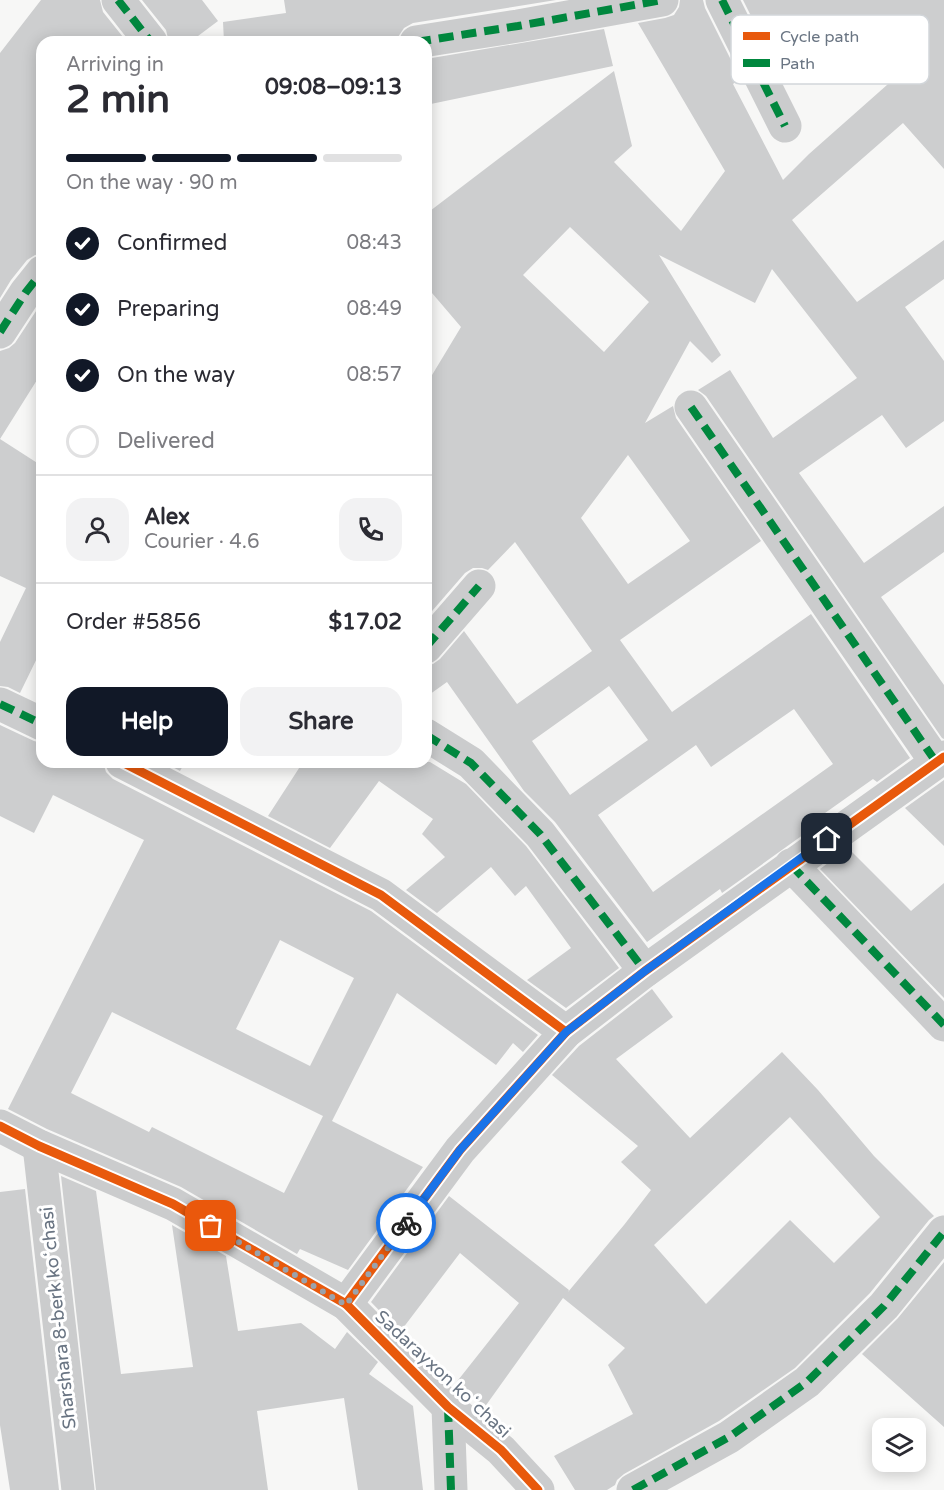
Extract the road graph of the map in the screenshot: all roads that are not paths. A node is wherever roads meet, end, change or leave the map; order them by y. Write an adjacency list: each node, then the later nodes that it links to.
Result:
1 (118, 0): 5 (street)
2 (662, 0): 6 (street)
3 (722, 0): 4 (street)
4 (731, 18)
5 (146, 36)
6 (432, 39)
7 (764, 84): 8 (street)
8 (785, 126)
9 (36, 280): 10 (street)
10 (0, 332)
11 (692, 407): 17 (street)
12 (479, 586): 13 (street)
13 (432, 639)
14 (0, 704): 15 (street)
15 (36, 721)
16 (432, 739): 20 (street)
17 (940, 759): 19 (street)
18 (134, 768): 22 (street)
19 (791, 865): 20 (street); 21 (street)
20 (645, 971): 22 (street)
21 (944, 1025)
22 (566, 1032): 26 (street)
23 (0, 1126): 24 (street, Sadarayxon koʻchasi)
24 (39, 1146): 26 (street, Sadarayxon koʻchasi); 28 (street, Sharshara 8-berk koʻchasi)
25 (944, 1233): 31 (street)
26 (346, 1305): 27 (street, Sadarayxon koʻchasi)
27 (448, 1407): 29 (street); 30 (street, Sadarayxon koʻchasi)
28 (78, 1490)
29 (451, 1490)
30 (538, 1490)
31 (633, 1490)

